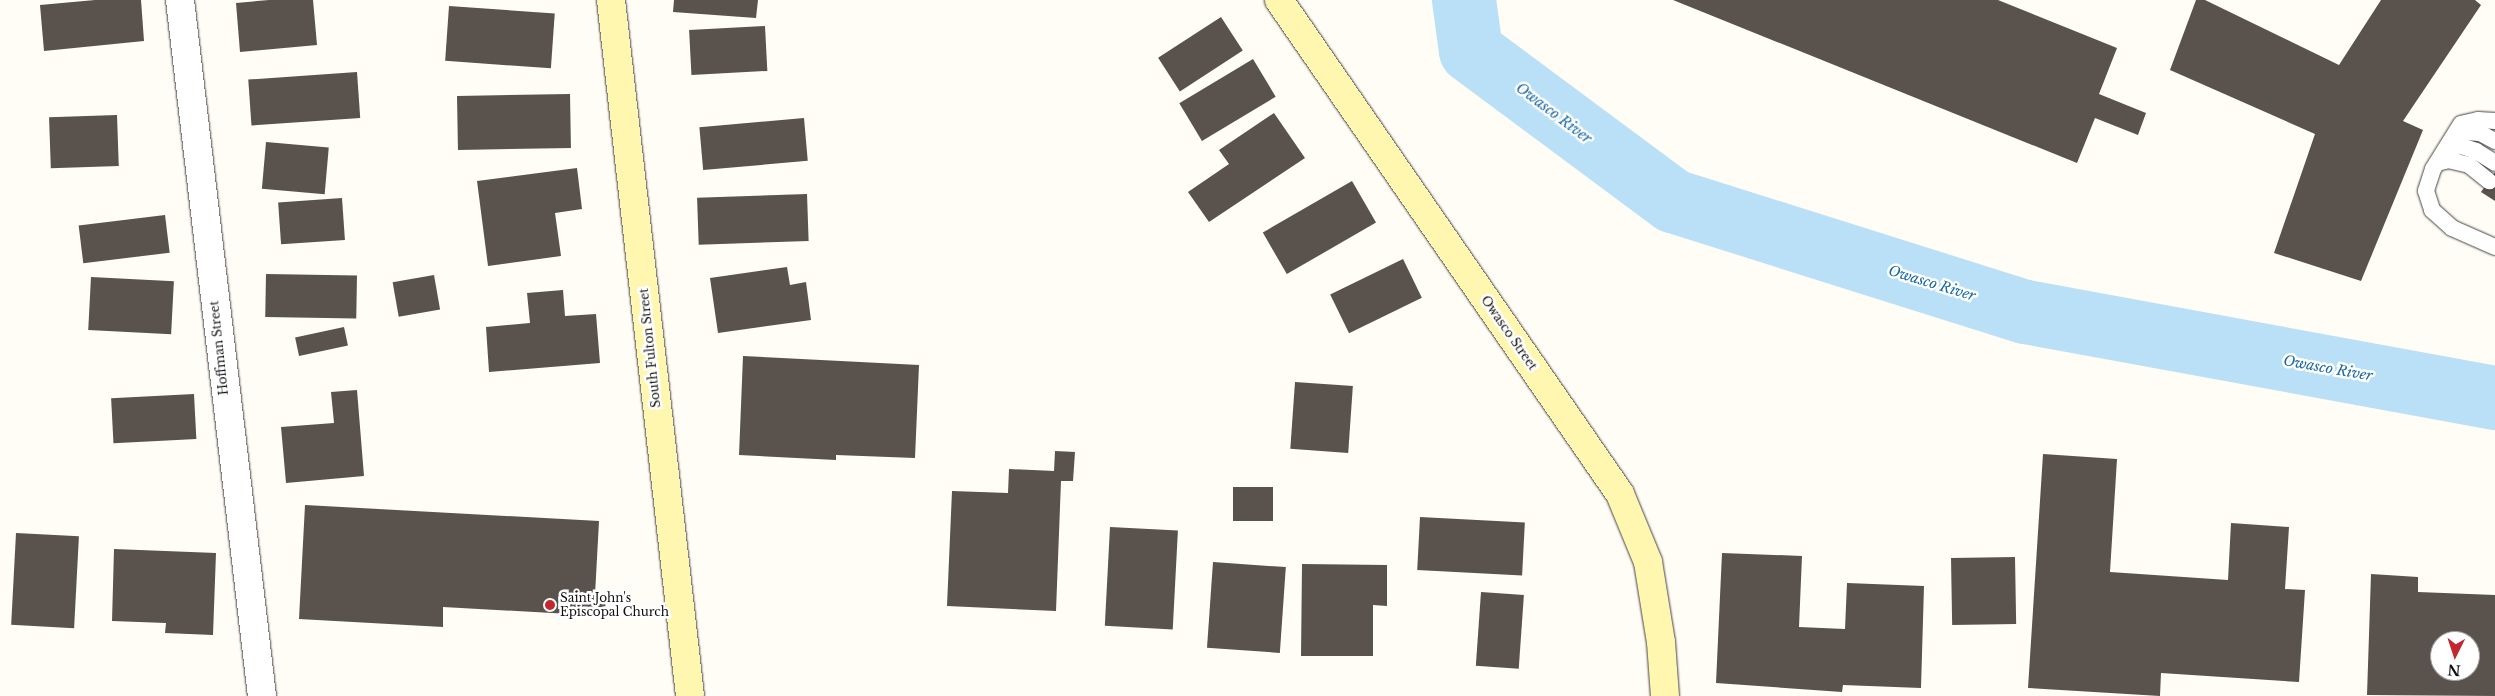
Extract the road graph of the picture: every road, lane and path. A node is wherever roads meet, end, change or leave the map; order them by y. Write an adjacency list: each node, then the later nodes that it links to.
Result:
1 (180, 0): 10 (street, Hoffman Street)
2 (611, 0): 11 (main road, South Fulton Street)
3 (1279, 0): 12 (main road, Owasco Street)
4 (2495, 121): 6 (lane)
5 (2495, 140): 6 (lane)
6 (2445, 150): 7 (lane); 8 (lane); 9 (lane)
7 (2495, 162)
8 (2489, 181)
9 (2495, 247)
10 (262, 696)
11 (690, 696)
12 (1666, 696)

